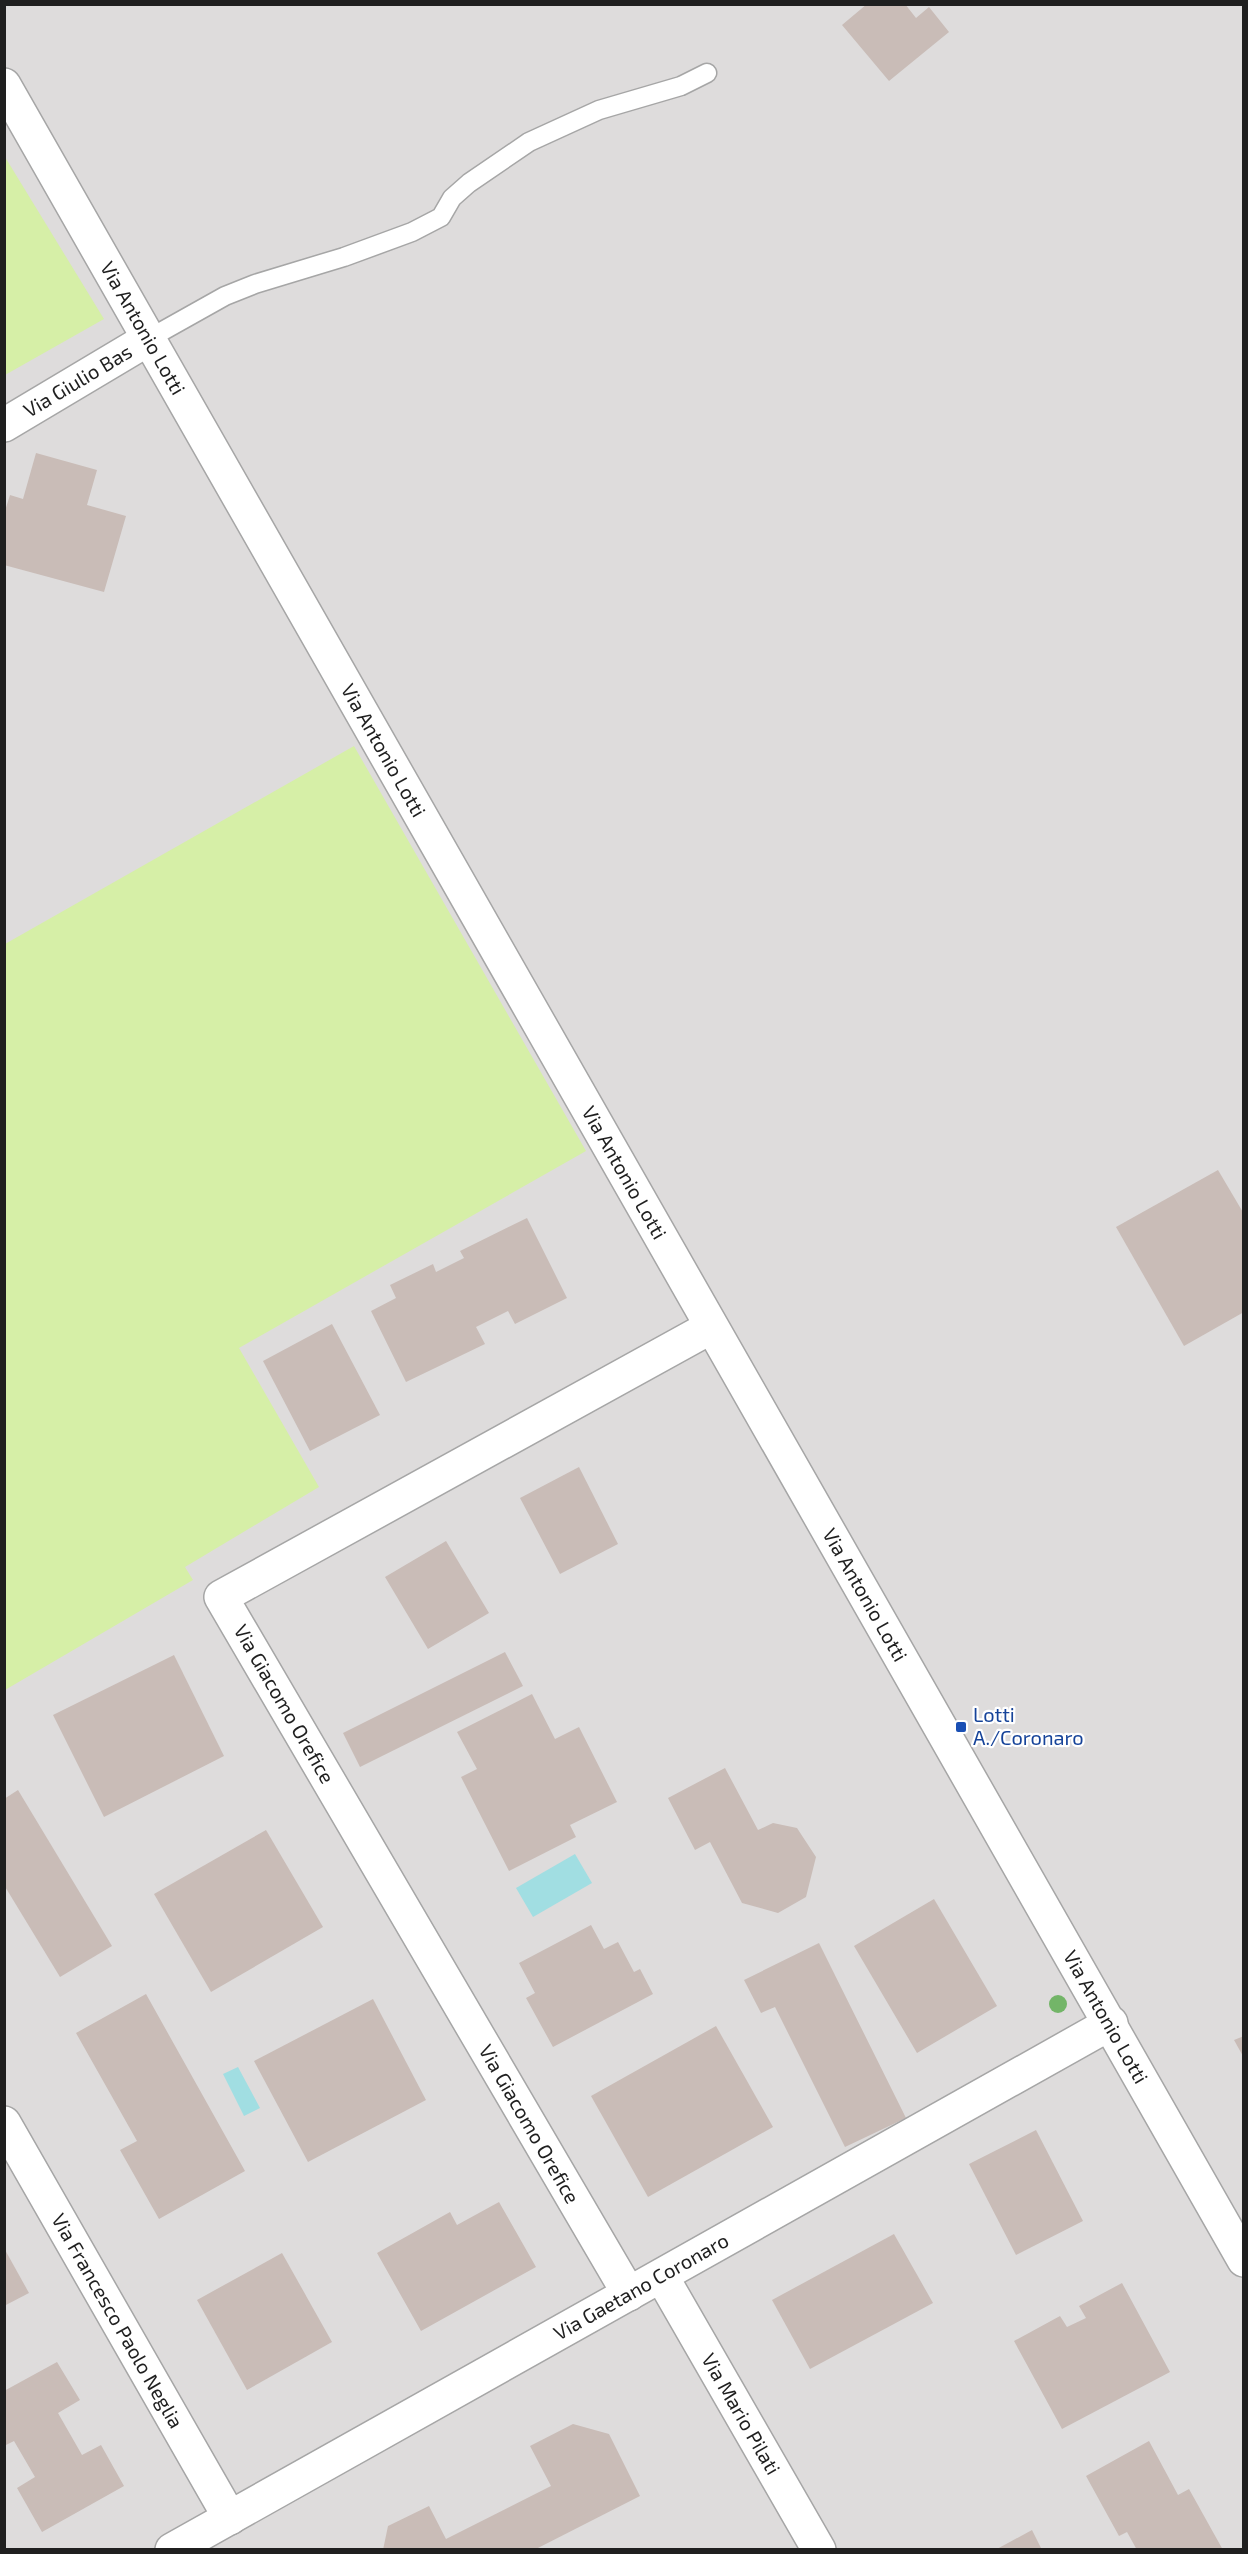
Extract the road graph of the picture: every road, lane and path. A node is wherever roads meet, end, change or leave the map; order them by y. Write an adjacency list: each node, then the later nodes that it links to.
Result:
1 (707, 73): 3 (lane)
2 (4, 85): 3 (street, Via Antonio Lotti)
3 (150, 338): 4 (street, Via Giulio Bas); 5 (street, Via Antonio Lotti)
4 (4, 425)
5 (711, 1327): 6 (street, Via Antonio Lotti); 10 (street, Via Giacomo Orefice)
6 (1111, 2024): 8 (street, Via Antonio Lotti); 9 (street, Via Gaetano Coronaro)
7 (4, 2122): 11 (street, Via Francesco Paolo Neglia)
8 (1244, 2260)
9 (662, 2277): 10 (street, Via Gaetano Coronaro); 13 (street, Via Mario Pilati)
10 (629, 2294): 11 (street, Via Gaetano Coronaro)
11 (222, 2532): 12 (street, Via Gaetano Coronaro)
12 (172, 2550)
13 (819, 2550)

